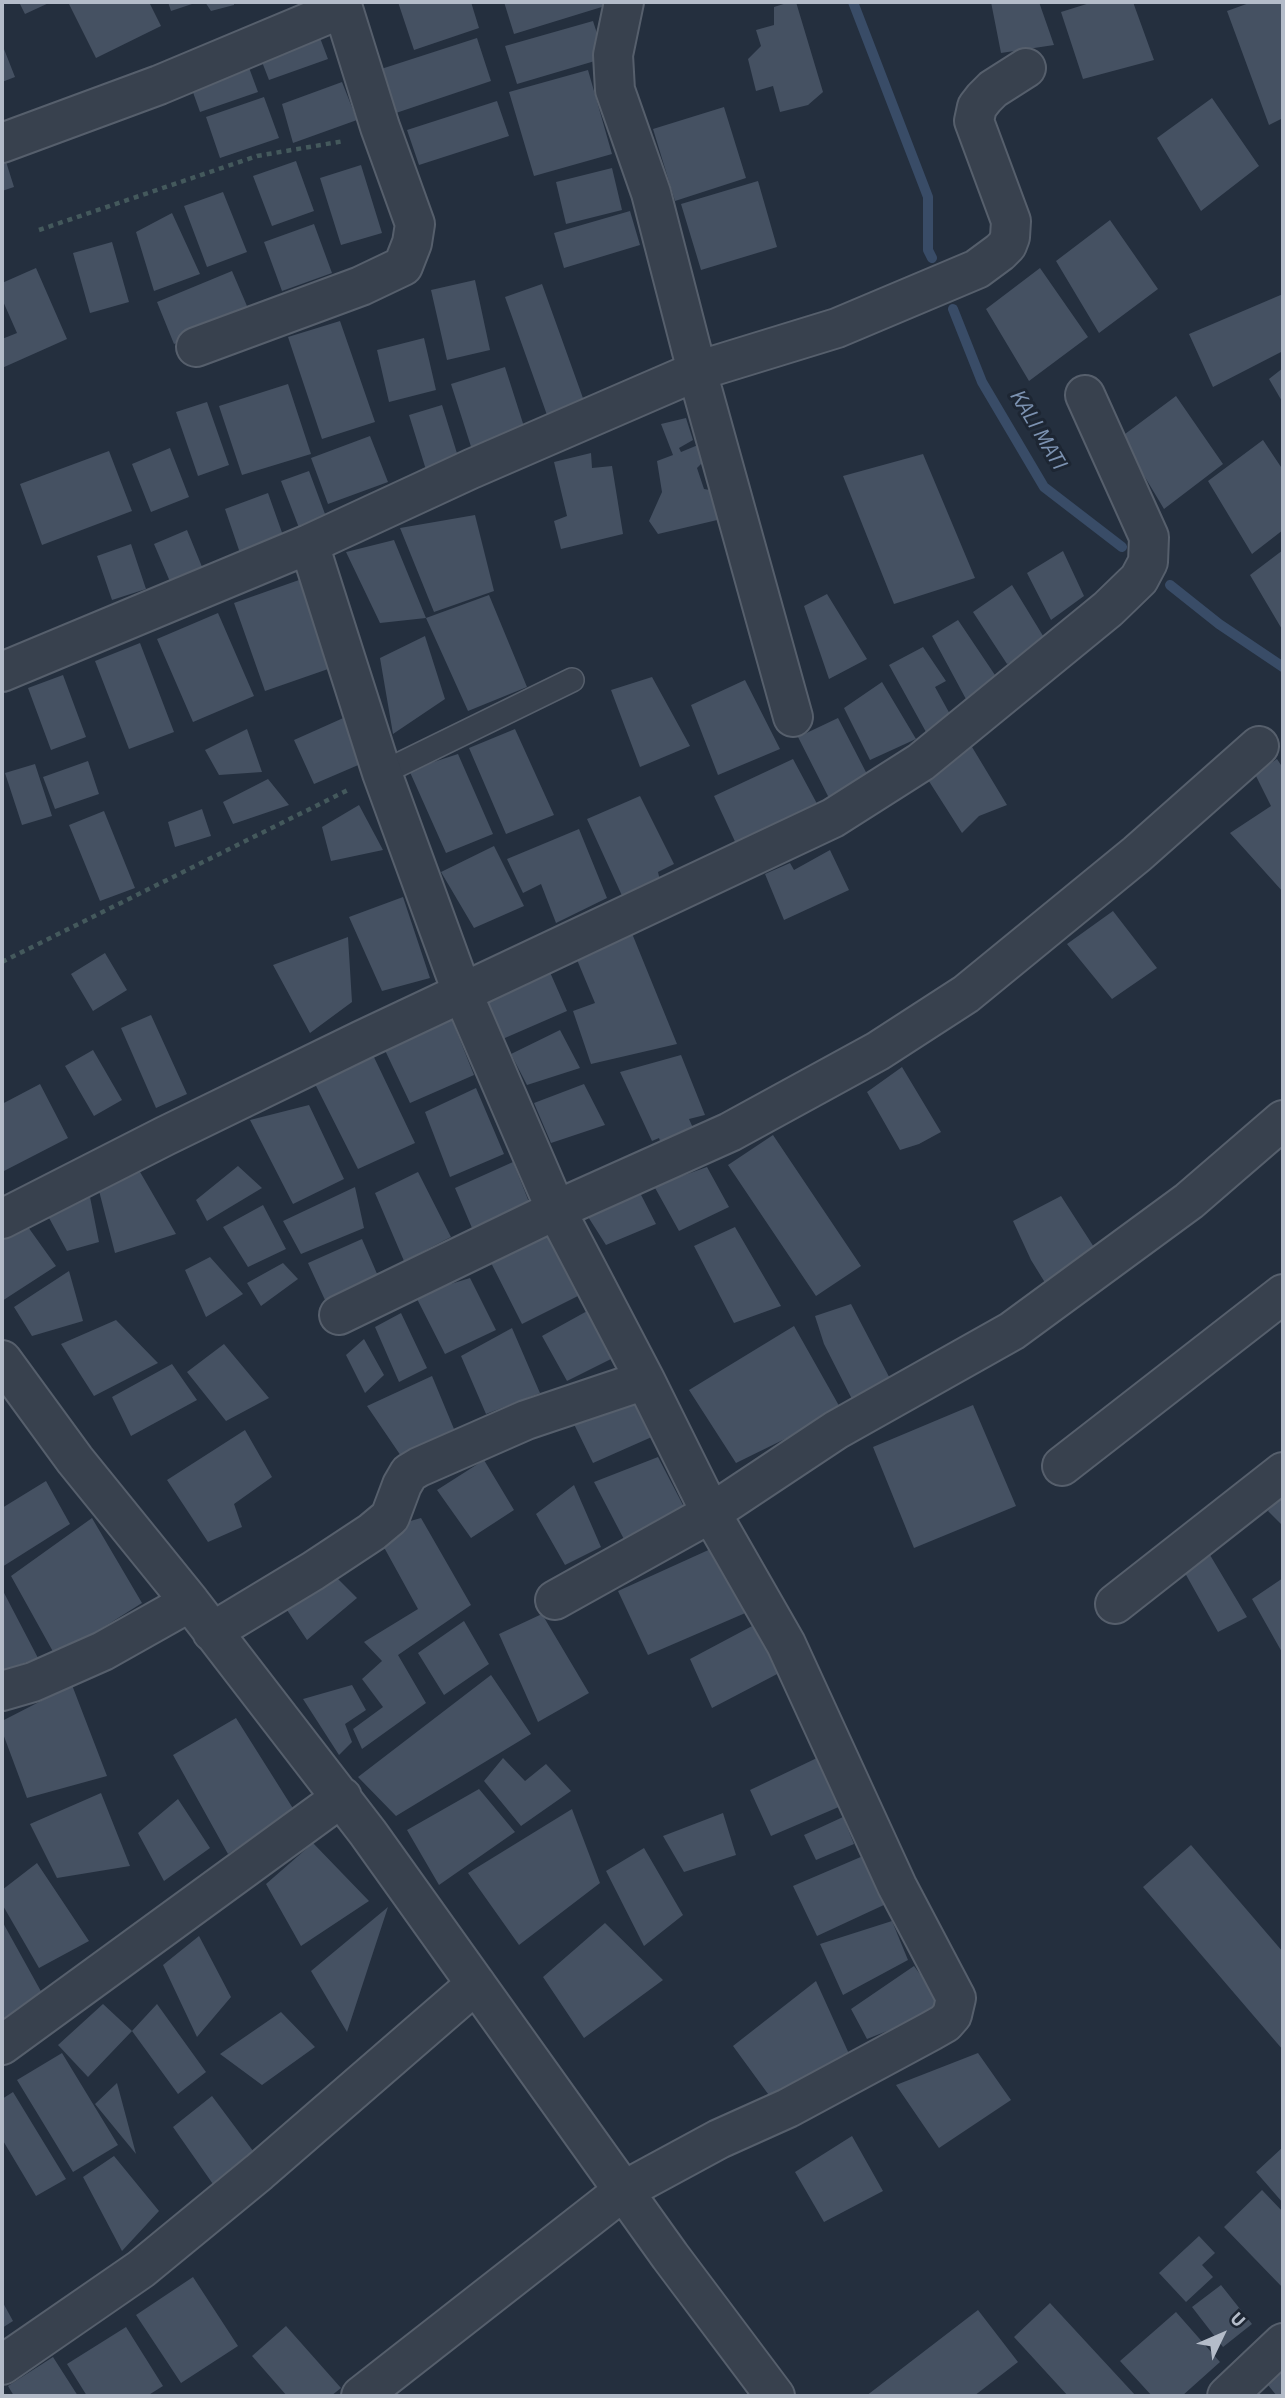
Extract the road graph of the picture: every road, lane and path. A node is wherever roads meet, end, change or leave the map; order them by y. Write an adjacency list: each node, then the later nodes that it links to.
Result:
1 (624, 2): 8 (street)
2 (342, 5): 4 (street); 5 (street)
3 (1026, 68): 8 (street)
4 (380, 127): 6 (path); 7 (street)
5 (2, 143)
6 (39, 230)
7 (196, 347)
8 (697, 371): 10 (street); 13 (street)
9 (1085, 395): 17 (street)
10 (309, 544): 11 (street); 15 (street)
11 (2, 672)
12 (572, 680): 15 (lane)
13 (793, 717)
14 (1259, 746): 19 (street)
15 (382, 773): 16 (path); 17 (street)
16 (2, 962)
17 (462, 992): 19 (street); 20 (street)
18 (1283, 1120): 27 (street)
19 (556, 1209): 22 (street); 24 (street)
20 (2, 1219)
21 (1283, 1294): 25 (street)
22 (339, 1315)
23 (2, 1360): 30 (street)
24 (645, 1380): 27 (street); 30 (street)
25 (1062, 1466)
26 (1283, 1472): 29 (street)
27 (710, 1513): 28 (street); 35 (street)
28 (555, 1600)
29 (1115, 1604)
30 (201, 1617): 31 (street); 32 (street)
31 (2, 1691)
32 (342, 1797): 33 (street); 34 (street)
33 (476, 1984): 35 (street); 37 (street)
34 (2, 2045)
35 (623, 2191): 38 (street); 39 (street)
36 (1283, 2343): 40 (street)
37 (2, 2365)
38 (362, 2396)
39 (775, 2396)
40 (1227, 2396)

